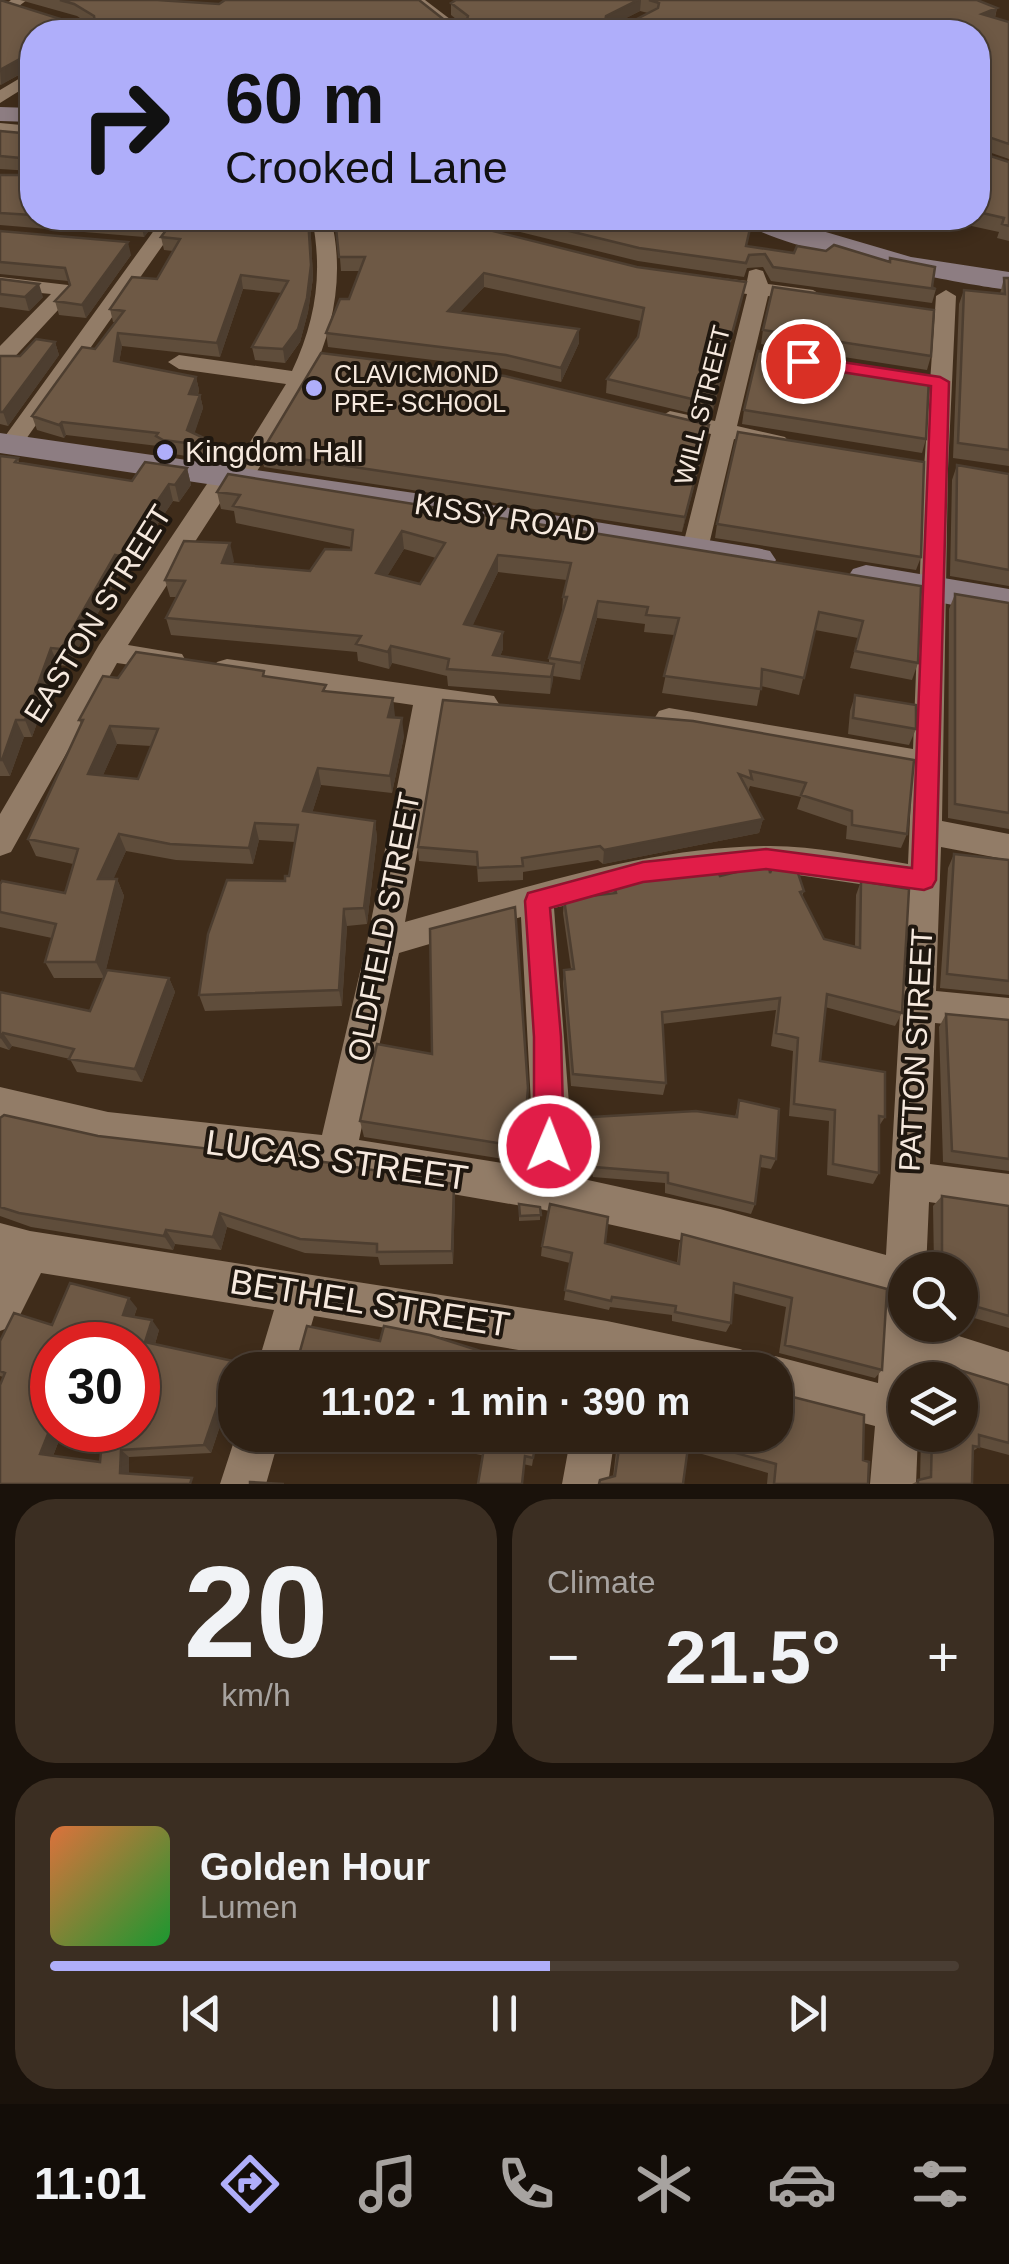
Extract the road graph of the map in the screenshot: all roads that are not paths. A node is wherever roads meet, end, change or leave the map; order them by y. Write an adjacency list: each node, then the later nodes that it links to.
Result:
1 (414, 0): 4 (street)
2 (11, 7): 3 (street)
3 (39, 13)
4 (450, 20)
5 (20, 86): 6 (street)
6 (0, 102)
7 (159, 230): 23 (street)
8 (324, 230): 20 (street, EASTON STREET)
9 (786, 230): 13 (main road)
10 (831, 230): 11 (main road)
11 (1009, 269)
12 (690, 280): 14 (street)
13 (1009, 281)
14 (757, 282): 16 (street); 22 (street, WILL STREET)
15 (0, 283): 18 (street)
16 (833, 299)
17 (939, 308): 29 (street, PATTON STREET)
18 (0, 359)
19 (179, 362): 20 (street)
20 (300, 379): 25 (street, EASTON STREET)
21 (641, 411): 22 (street)
22 (722, 432): 24 (street); 26 (street, WILL STREET)
23 (6, 443): 25 (main road, KISSY ROAD)
24 (800, 447)
25 (234, 476): 26 (main road, KISSY ROAD); 31 (street, EASTON STREET)
26 (695, 549): 27 (main road, KISSY ROAD)
27 (787, 565)
28 (824, 571): 29 (main road)
29 (934, 590): 30 (main road); 35 (street, PATTON STREET)
30 (1009, 602)
31 (109, 652): 32 (street); 36 (street, EASTON STREET)
32 (429, 700): 33 (street); 43 (street, OLDFIELD STREET)
33 (504, 706)
34 (636, 716): 35 (street)
35 (927, 764): 38 (street, PATTON STREET)
36 (32, 788): 37 (street); 39 (street, EASTON STREET)
37 (0, 790)
38 (924, 831): 40 (street); 41 (street, PATTON STREET)
39 (0, 843)
40 (1009, 847)
41 (924, 880): 42 (street); 44 (street, PATTON STREET)
42 (537, 901): 43 (street); 49 (street)
43 (384, 942): 47 (street, OLDFIELD STREET)
44 (918, 1005): 45 (street); 48 (street, PATTON STREET)
45 (1009, 1014)
46 (0, 1105): 47 (street, LUCAS STREET)
47 (337, 1155): 49 (street, LUCAS STREET)
48 (909, 1180): 50 (street); 52 (street, PATTON STREET)
49 (545, 1190): 53 (street, LUCAS STREET)
50 (1009, 1194)
51 (15, 1247): 54 (street, BETHEL STREET); 55 (street)
52 (907, 1252)
53 (888, 1276)
54 (301, 1291): 57 (street); 58 (street, BETHEL STREET)
55 (0, 1310)
56 (903, 1342): 59 (street); 60 (street)
57 (283, 1352)
58 (586, 1352)
59 (902, 1362)
60 (1009, 1373)
61 (793, 1383): 62 (street)
62 (888, 1407)
63 (253, 1452): 66 (street)
64 (591, 1452): 67 (street)
65 (895, 1452): 68 (street)
66 (243, 1484)
67 (586, 1484)
68 (893, 1484)

